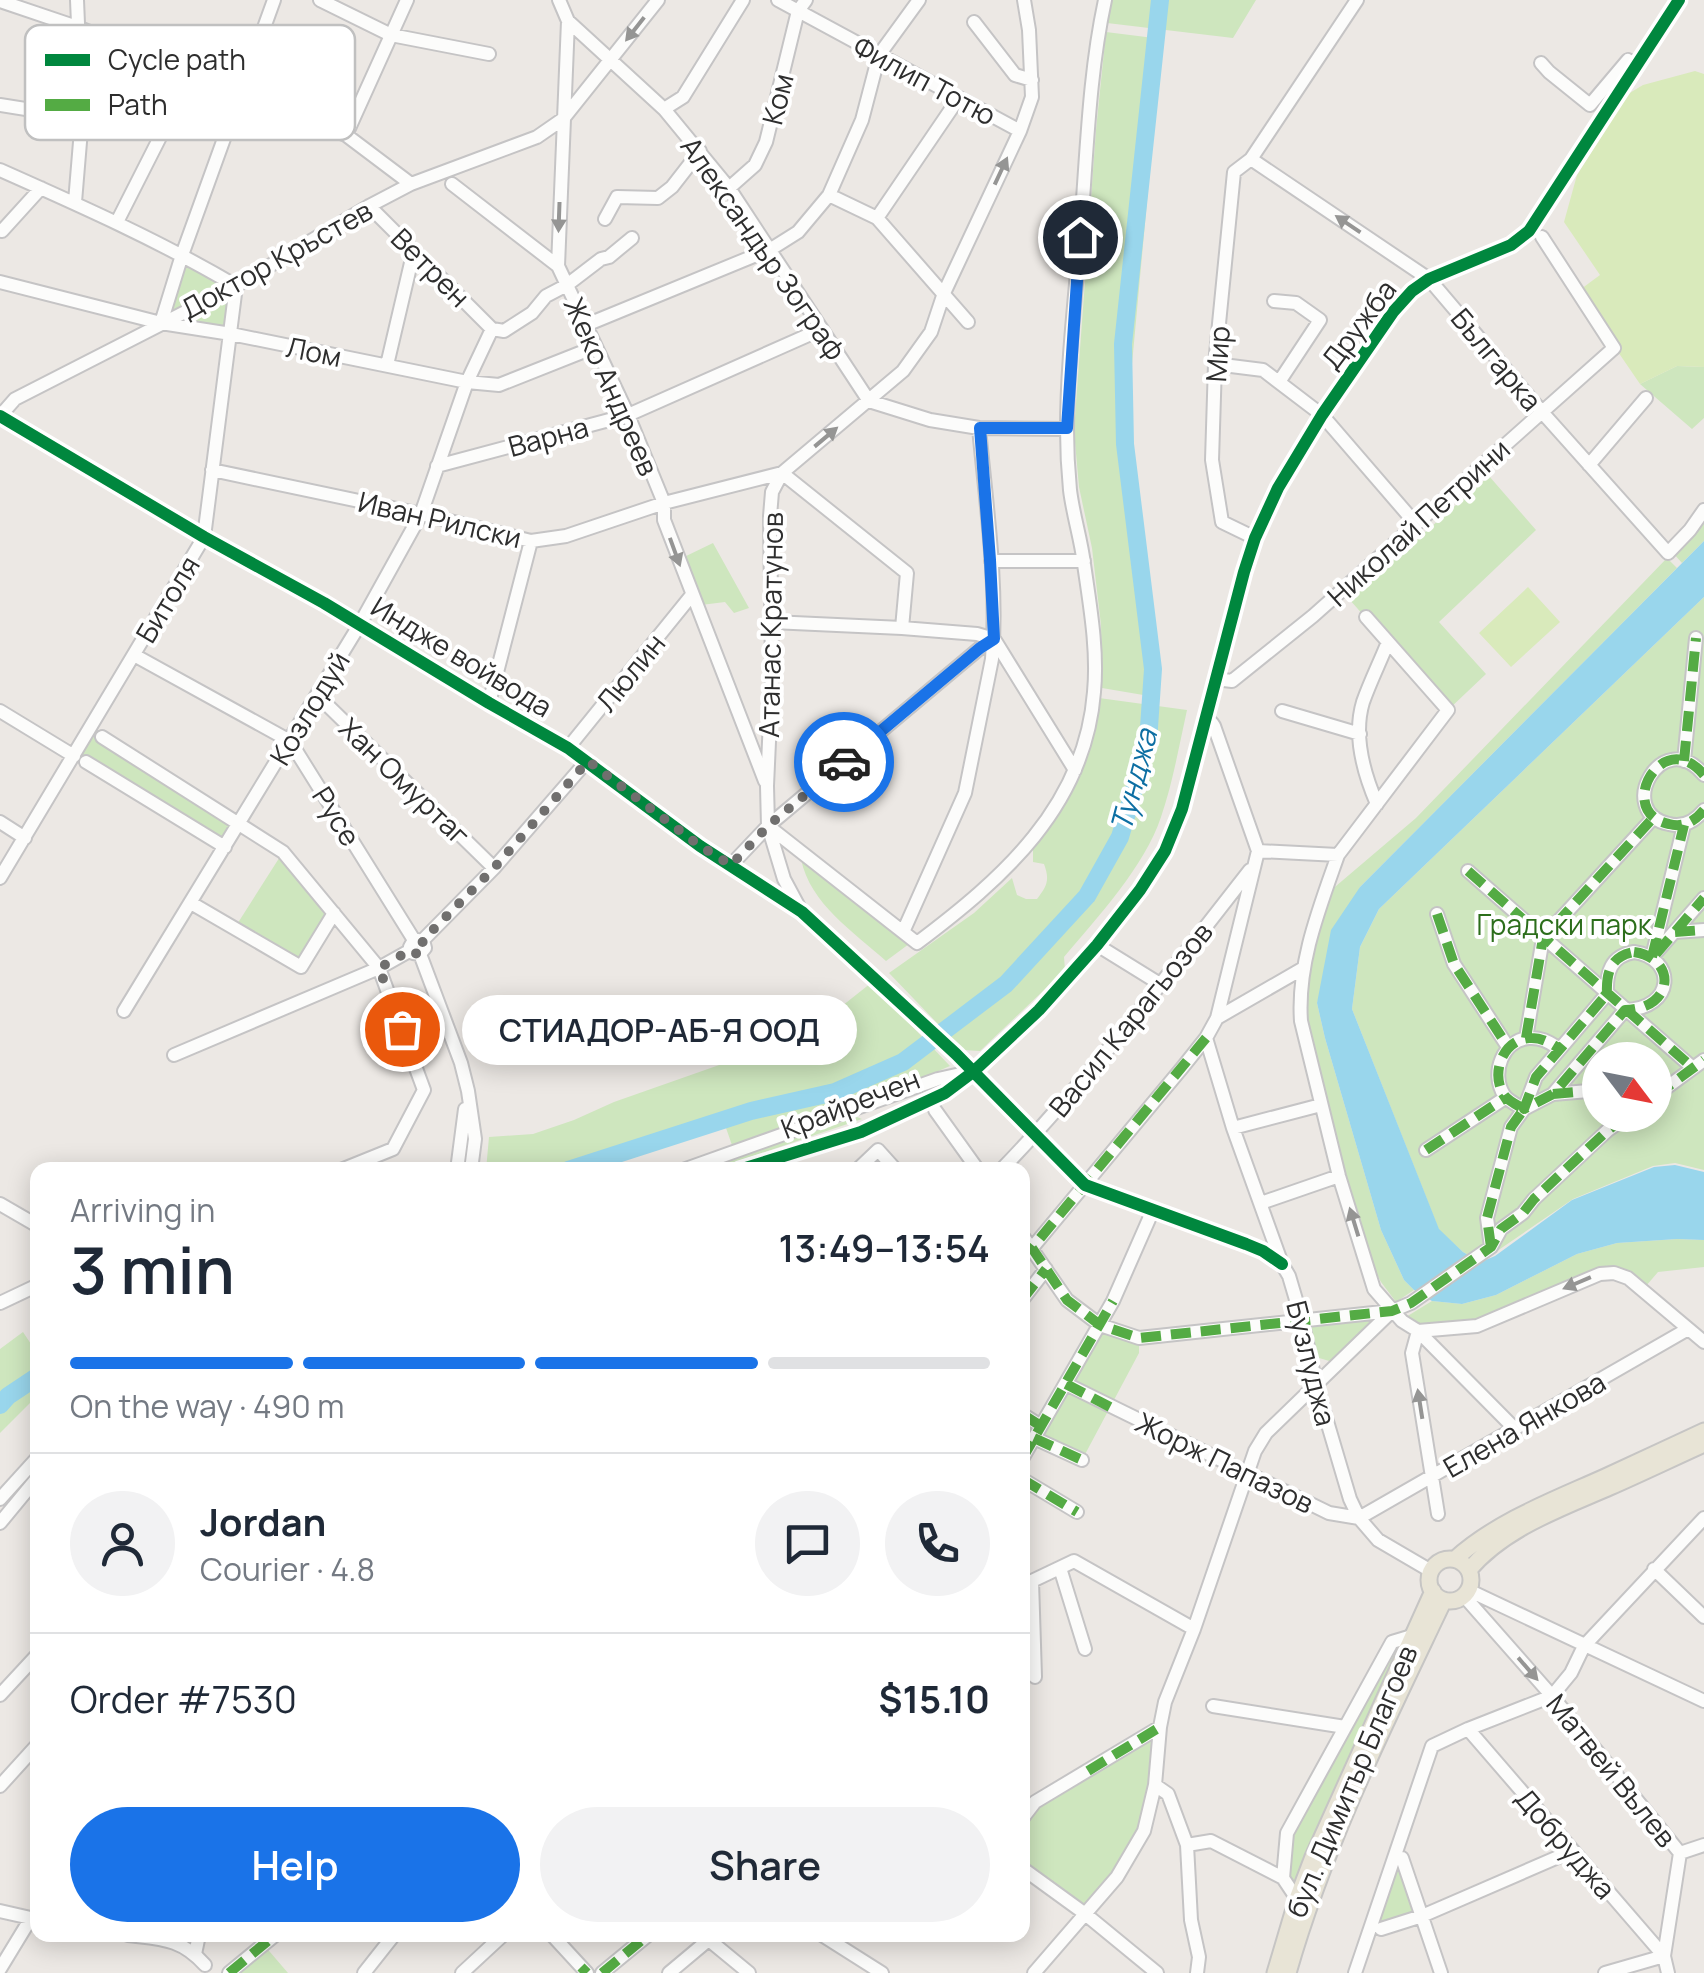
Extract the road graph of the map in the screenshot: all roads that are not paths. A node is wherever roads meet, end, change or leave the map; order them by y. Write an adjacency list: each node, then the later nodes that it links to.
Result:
1 (274, 0): 18 (street)
2 (320, 0): 19 (street)
3 (407, 0): 19 (street)
4 (558, 0): 15 (street)
5 (658, 0): 22 (street, one-way to 22)
6 (743, 0): 29 (street)
7 (778, 0): 14 (street, Филип Тотю)
8 (919, 0): 21 (street)
9 (1024, 0): 25 (street, Атанас Кратунов)
10 (1104, 0): 81 (street)
11 (1357, 0): 38 (street, Мир)
12 (1680, 0): 24 (street, Дружба)
13 (0, 1): 17 (street)
14 (802, 6): 21 (street, Филип Тотю); 43 (street, Ком)
15 (568, 21): 22 (street, Александър Зограф); 31 (street, Жеко Андреев)
16 (974, 22): 25 (street)
17 (71, 25)
18 (265, 25)
19 (391, 36): 20 (street); 30 (street)
20 (489, 54)
21 (878, 55): 26 (street, Филип Тотю); 44 (street)
22 (612, 58): 29 (street, Александър Зограф); 31 (street)
23 (1542, 63): 24 (street)
24 (1637, 66): 57 (street, Дружба)
25 (1032, 80): 32 (street, Атанас Кратунов)
26 (958, 99): 32 (street, Филип Тотю); 47 (street)
27 (0, 105): 28 (street)
28 (25, 109)
29 (664, 109): 37 (street, Александър Зограф)
30 (355, 115)
31 (563, 120): 40 (street, Доктор Кръстев); 56 (street, Жеко Андреев, one-way to 56)
32 (1020, 131): 61 (street, Атанас Кратунов, one-way to 32)
33 (80, 140): 45 (street)
34 (159, 140): 49 (street)
35 (224, 140): 55 (street)
36 (353, 140): 40 (street)
37 (700, 152): 43 (street, Александър Зограф); 48 (street)
38 (1251, 159): 57 (street, Българка, one-way to 38); 70 (street, Мир)
39 (0, 170): 42 (street)
40 (410, 184): 46 (street, Доктор Кръстев)
41 (452, 184): 56 (street)
42 (42, 188): 45 (street); 50 (street)
43 (729, 188): 53 (street, Александър Зограф)
44 (829, 196): 47 (street); 53 (street)
45 (74, 202): 49 (street)
46 (369, 206): 54 (street, Ветрен); 60 (street, Доктор Кръстев)
47 (877, 218): 61 (street)
48 (605, 219)
49 (117, 222): 55 (street)
50 (2, 231)
51 (632, 238): 59 (street)
52 (1542, 238): 76 (street, Николай Петрини)
53 (771, 249): 65 (street); 67 (street, Александър Зограф)
54 (414, 250): 66 (street, Ветрен); 71 (street)
55 (182, 255): 60 (street); 64 (street)
56 (558, 266): 59 (street, Жеко Андреев)
57 (1428, 279): 76 (street, Българка); 78 (street, Дружба)
58 (0, 282): 64 (street, Лом)
59 (567, 285): 65 (street, Жеко Андреев); 66 (street)
60 (236, 286): 64 (street, Доктор Кръстев); 68 (street, Битоля)
61 (944, 292): 63 (street); 75 (street, Атанас Кратунов)
62 (1274, 301): 73 (street)
63 (968, 322)
64 (161, 323): 68 (street, Лом); 79 (street, Доктор Кръстев)
65 (586, 326): 69 (street, Жеко Андреев)
66 (492, 329): 72 (street, Козлодуй)
67 (822, 329): 75 (street, Александър Зограф); 77 (street, Варна)
68 (231, 334): 71 (street, Лом); 84 (street, Битоля)
69 (595, 348): 72 (street, Лом); 77 (street, Жеко Андреев)
70 (1215, 364): 73 (street); 91 (street, Мир)
71 (387, 365): 72 (street, Лом)
72 (468, 382): 82 (street, Козлодуй)
73 (1279, 382): 78 (street)
74 (1646, 398): 83 (street)
75 (869, 400): 80 (street); 85 (street, Атанас Кратунов, one-way to 75)
76 (1542, 412): 83 (street, Българка); 89 (street, Николай Петрини)
77 (628, 415): 82 (street, Варна); 86 (street, Жеко Андреев)
78 (1322, 415): 89 (street); 91 (street, Дружба)
79 (0, 416): 90 (street, Индже войвода)
80 (980, 428): 81 (street); 93 (street)
81 (1067, 428): 94 (street)
82 (437, 466): 88 (street, Козлодуй)
83 (1589, 466): 87 (street, Българка)
84 (212, 470): 88 (street, Иван Рилски); 90 (street, Битоля)
85 (782, 473): 86 (street, Иван Рилски); 97 (street, Атанас Кратунов); 99 (street)
86 (664, 503): 92 (street, Иван Рилски); 95 (street, Жеко Андреев, one-way to 95)
87 (1704, 510)
88 (421, 514): 92 (street, Иван Рилски); 98 (street, Козлодуй)
89 (1416, 524): 104 (street, Николай Петрини)
90 (204, 536): 98 (street, Индже войвода); 103 (street, Битоля)
91 (1255, 538): 104 (street, Дружба)
92 (531, 541): 106 (street)
93 (990, 560): 94 (street); 101 (street)
94 (1084, 562): 117 (street)
95 (692, 596): 113 (street, Люлин); 119 (street, Жеко Андреев)
96 (1366, 617): 102 (street)
97 (772, 622): 99 (street); 119 (street, Атанас Кратунов)
98 (360, 624): 105 (street, Козлодуй); 106 (street, Индже войвода)
99 (902, 628): 101 (street)
100 (1696, 638): 115 (street)
101 (994, 639): 117 (street); 126 (street); 141 (street)
102 (1388, 642): 110 (street); 120 (street)
103 (134, 655): 112 (street, Русе); 114 (street, Битоля)
104 (1216, 679): 109 (street, Дружба)
105 (317, 696): 112 (street, Козлодуй); 132 (street, Хан Омуртаг)
106 (489, 703): 113 (street, Индже войвода)
107 (0, 711): 114 (street)
108 (1282, 712): 110 (street)
109 (1205, 721): 130 (street); 144 (street)
110 (1360, 734): 120 (street)
111 (102, 738): 124 (street)
112 (290, 741): 124 (street, Козлодуй); 145 (street, Русе)
113 (568, 748): 116 (street, Индже войвода)
114 (80, 759): 127 (street, Битоля); 128 (street)
115 (1684, 760): 118 (street); 122 (street)
116 (588, 761): 131 (street, Индже войвода); 132 (street)
117 (1075, 770): 141 (street)
118 (1704, 775)
119 (766, 786): 126 (street, Атанас Кратунов)
120 (1377, 804): 129 (street)
121 (1704, 813): 125 (street)
122 (1654, 817): 125 (street); 143 (street)
123 (0, 822): 127 (street)
124 (240, 823): 128 (street, Козлодуй); 138 (street)
125 (1684, 825): 146 (street)
126 (768, 826): 131 (street); 137 (street, Атанас Кратунов); 141 (street)
127 (25, 838): 134 (street, Битоля)
128 (225, 847): 136 (street, Козлодуй)
129 (1338, 856): 130 (street); 148 (street)
130 (1256, 858): 149 (street, Васил Карагьозов); 153 (street)
131 (731, 865): 137 (street, Индже войвода)
132 (494, 868): 145 (street)
133 (1468, 871): 143 (street)
134 (0, 878)
135 (1704, 898): 142 (street)
136 (191, 903): 138 (street); 152 (street, Козлодуй)
137 (802, 912): 160 (street, Индже войвода)
138 (334, 914): 147 (street)
139 (1438, 914): 156 (street)
140 (1704, 930): 142 (street)
141 (903, 932)
142 (1675, 932): 146 (street)
143 (1544, 938): 150 (street); 155 (street)
144 (1097, 945): 149 (street); 160 (street)
145 (417, 946): 147 (street); 171 (street, Русе)
146 (1652, 957): 150 (street); 151 (street)
147 (379, 968): 158 (street); 173 (street)
148 (1302, 970): 153 (street); 165 (street)
149 (1160, 984): 170 (street, Васил Карагьозов)
150 (1607, 994): 151 (street); 157 (street)
151 (1625, 1010): 159 (street); 163 (street)
152 (124, 1011)
153 (1217, 1018): 154 (street)
154 (1206, 1038): 168 (street, Бузлуджа); 183 (street)
155 (1526, 1038): 156 (street); 157 (street)
156 (1508, 1047): 164 (street)
157 (1560, 1049): 166 (street)
158 (174, 1055)
159 (1699, 1064): 161 (street)
160 (973, 1072): 170 (street, Индже войвода); 176 (street, Крайречен); 177 (street, Крайречен)
161 (1672, 1083)
162 (1582, 1092): 163 (street)
163 (1552, 1094): 166 (street)
164 (1506, 1098): 166 (street); 172 (street)
165 (1321, 1105): 168 (street); 182 (street)
166 (1524, 1109): 189 (street)
167 (935, 1110): 180 (street)
168 (1233, 1128): 184 (street, Бузлуджа)
169 (1606, 1132): 189 (street)
170 (1035, 1134): 181 (street, Васил Карагьозов); 183 (street, Индже войвода)
171 (468, 1140): 174 (street); 175 (street)
172 (1426, 1150)
173 (360, 1162)
174 (460, 1162)
175 (471, 1162)
176 (706, 1162)
177 (765, 1162)
178 (865, 1162): 179 (street)
179 (889, 1162)
180 (969, 1162)
181 (1009, 1162)
182 (1339, 1176): 184 (street); 196 (street, one-way to 182)
183 (1085, 1185): 186 (street); 190 (street)
184 (1262, 1203): 191 (street, Бузлуджа)
185 (0, 1204): 187 (street)
186 (1153, 1210): 191 (street); 198 (street)
187 (30, 1221)
188 (1030, 1245): 190 (street)
189 (1491, 1247): 196 (street)
190 (1032, 1248): 192 (street)
191 (1282, 1264): 197 (street, Бузлуджа)
192 (1046, 1268): 194 (street); 198 (street)
193 (30, 1289): 195 (street)
194 (1030, 1289)
195 (0, 1303)
196 (1392, 1311): 197 (street); 200 (street); 203 (street)
197 (1302, 1320): 198 (street); 202 (street, Бузлуджа)
198 (1100, 1325): 204 (street)
199 (1688, 1329): 200 (street, one-way to 200); 201 (street); 207 (street, Елена Янкова)
200 (1418, 1331): 207 (street); 214 (street, one-way to 200)
201 (1704, 1342)
202 (1309, 1355): 203 (street); 205 (street, Бузлуджа)
203 (1336, 1363): 205 (street)
204 (1066, 1384): 208 (street); 213 (street, Жорж Папазов)
205 (1316, 1384): 213 (street); 221 (street, Бузлуджа)
206 (1030, 1423): 208 (street)
207 (1515, 1429): 214 (street, Елена Янкова)
208 (1038, 1432): 210 (street); 211 (street)
209 (1703, 1443): 223 (main road); 227 (main road)
210 (1030, 1445)
211 (1082, 1460)
212 (30, 1466): 217 (street)
213 (1247, 1474): 221 (street, Жорж Папазов); 231 (street)
214 (1431, 1477): 219 (street); 221 (street, Елена Янкова)
215 (1030, 1484): 218 (street)
216 (30, 1486): 220 (street)
217 (0, 1499)
218 (1077, 1512)
219 (1438, 1514)
220 (2, 1516)
221 (1359, 1518): 226 (street, Жорж Папазов)
222 (1704, 1518): 225 (street)
223 (1456, 1559): 226 (main road); 227 (main road)
224 (1060, 1568): 231 (street); 234 (street); 236 (street)
225 (1654, 1569): 230 (street); 233 (street)
226 (1432, 1570): 229 (main road)
227 (1469, 1570): 228 (main road)
228 (1466, 1593): 229 (main road); 233 (street); 238 (street, Матвей Вълев, one-way to 238)
229 (1438, 1595): 232 (main road, бул. Димитър Благоев); 287 (main road, бул. Димитър Благоев)
230 (1704, 1618)
231 (1194, 1629): 242 (street)
232 (1412, 1636): 241 (street); 255 (main road, бул. Димитър Благоев)
233 (1584, 1646): 238 (street); 239 (street)
234 (1085, 1650)
235 (30, 1663): 237 (street)
236 (1036, 1678)
237 (0, 1695)
238 (1552, 1696): 243 (street); 252 (street, Матвей Вълев)
239 (1704, 1701)
240 (1212, 1706): 241 (street)
241 (1345, 1726): 254 (street)
242 (1160, 1727): 246 (street); 247 (street)
243 (1468, 1729): 250 (street); 251 (street, Добруджа)
244 (30, 1752): 245 (street)
245 (2, 1779)
246 (1155, 1785): 248 (street); 257 (street)
247 (1030, 1809)
248 (1187, 1845): 254 (street); 285 (street)
249 (1704, 1845): 252 (street)
250 (1401, 1851): 258 (street); 288 (street)
251 (1572, 1851): 258 (street); 271 (street, Добруджа)
252 (1680, 1853): 271 (street, Матвей Вълев)
253 (1030, 1874): 257 (street)
254 (1283, 1878): 255 (street)
255 (1297, 1899): 286 (main road, бул. Димитър Благоев)
256 (0, 1911): 259 (street)
257 (1084, 1913): 283 (street); 284 (street)
258 (1422, 1916): 261 (street); 289 (street)
259 (30, 1918)
260 (30, 1925): 274 (street)
261 (1381, 1930)
262 (174, 1942): 272 (street)
263 (267, 1942): 276 (street)
264 (388, 1942): 277 (street)
265 (495, 1942): 278 (street)
266 (558, 1942): 275 (street)
267 (642, 1942): 273 (street)
268 (703, 1942): 280 (street)
269 (714, 1942): 281 (street)
270 (833, 1942): 282 (street)
271 (1664, 1956): 290 (street); 291 (street, Матвей Вълев)
272 (199, 1964): 276 (street)
273 (621, 1967): 279 (street)
274 (0, 1969)
275 (584, 1970)
276 (228, 1973)
277 (364, 1973)
278 (462, 1973)
279 (602, 1973)
280 (669, 1973)
281 (749, 1973)
282 (882, 1973)
283 (1034, 1973)
284 (1157, 1973)
285 (1197, 1973)
286 (1275, 1973)
287 (1288, 1973)
288 (1355, 1973)
289 (1441, 1973)
290 (1605, 1973)
291 (1668, 1973)

